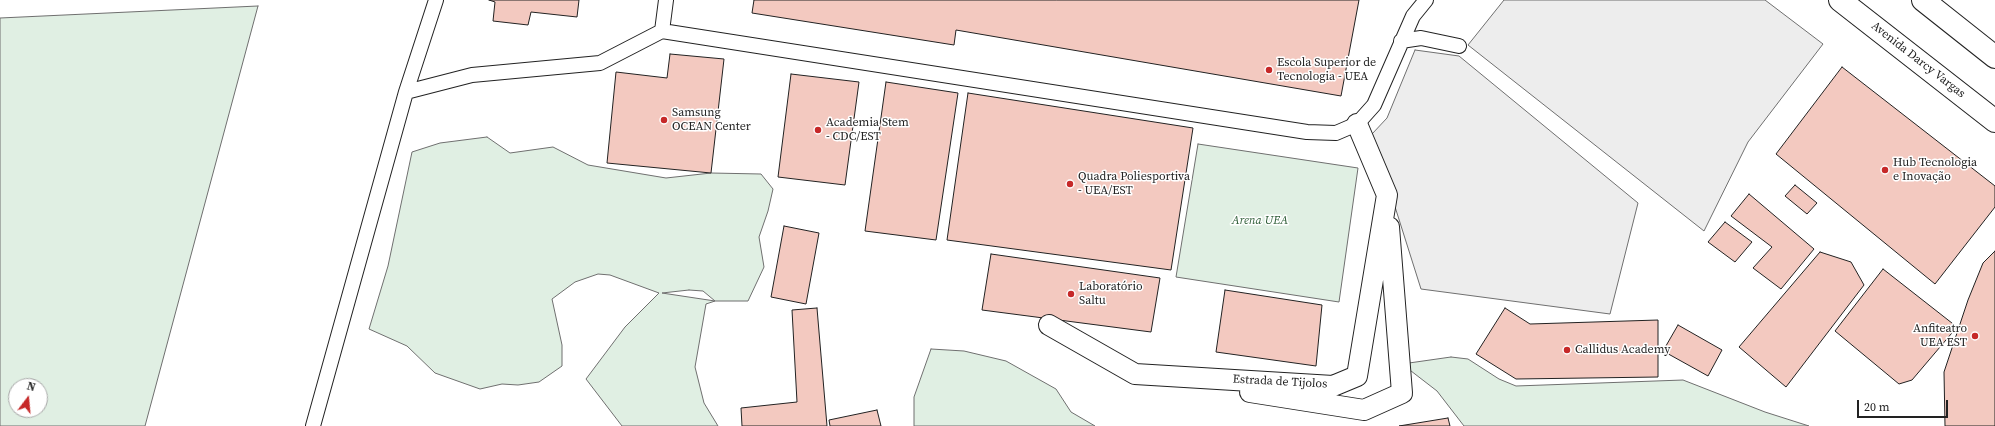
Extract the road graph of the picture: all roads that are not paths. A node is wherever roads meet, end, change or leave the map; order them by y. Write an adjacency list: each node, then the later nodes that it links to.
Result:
1 (436, 0): 10 (lane)
2 (666, 0): 6 (lane)
3 (1426, 0): 7 (lane)
4 (1840, 0): 11 (main road, Avenida Darcy Vargas)
5 (1923, 0): 9 (main road)
6 (662, 31): 10 (lane); 12 (lane)
7 (1401, 41): 8 (lane); 12 (lane)
8 (1459, 46)
9 (1995, 57)
10 (406, 92): 16 (lane)
11 (1995, 121)
12 (1357, 124): 13 (street)
13 (1387, 195): 15 (street, Estrada de Tijolos); 15 (street)
14 (1049, 325): 15 (street, Estrada de Tijolos)
15 (1135, 374)
16 (313, 426)

